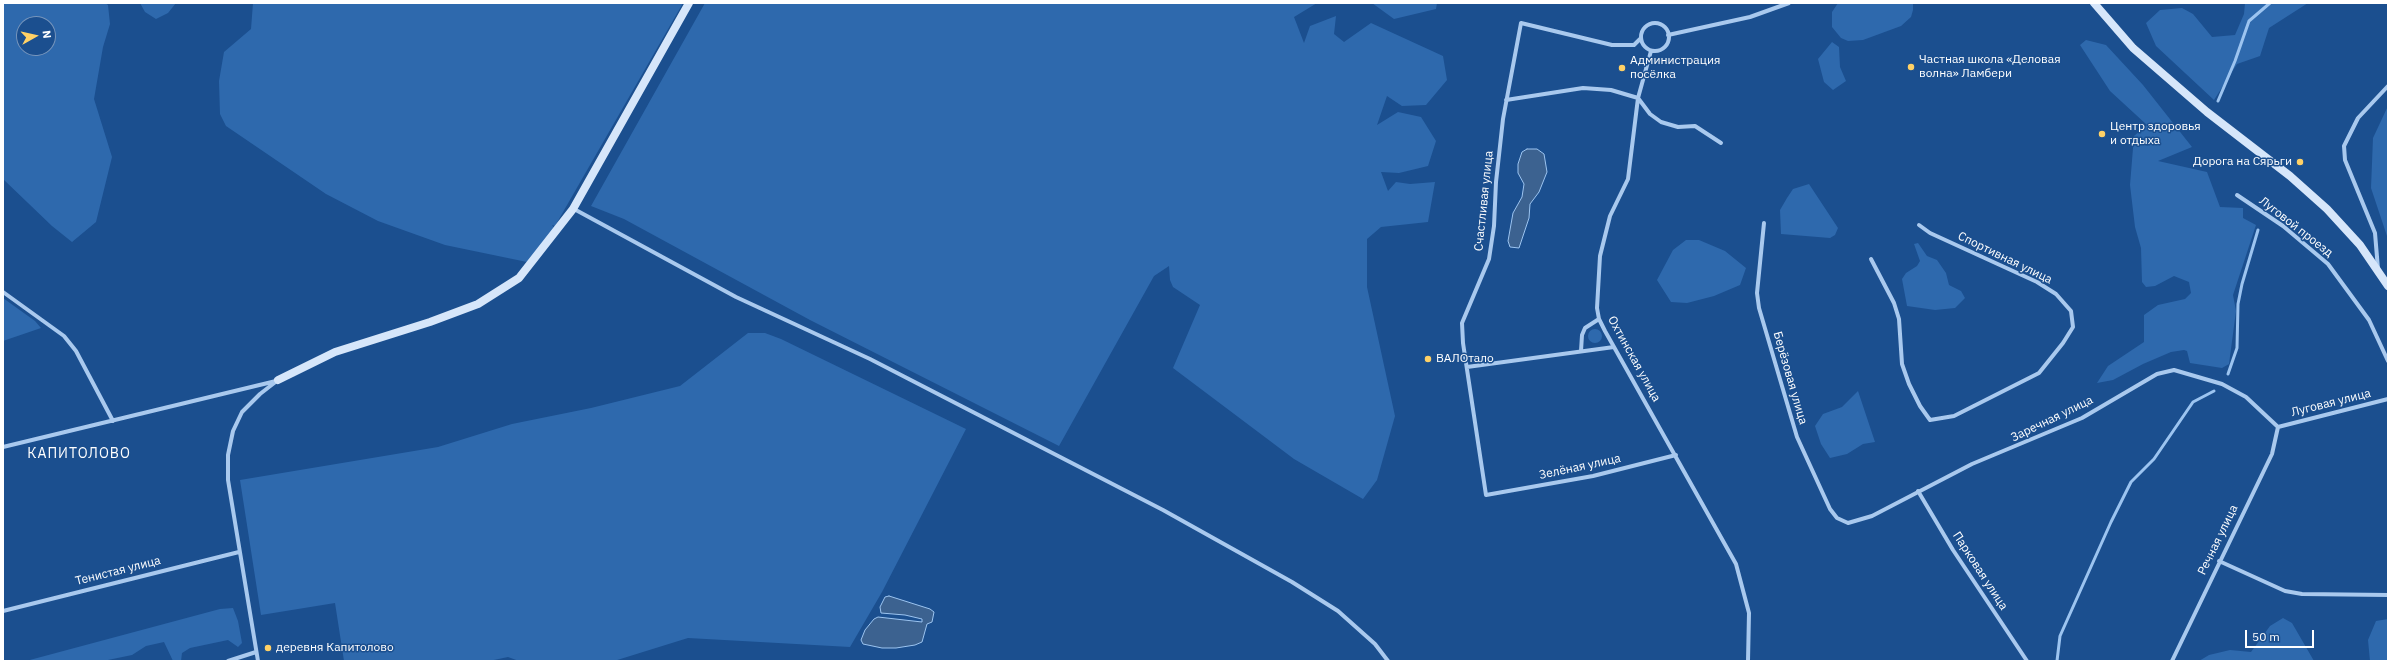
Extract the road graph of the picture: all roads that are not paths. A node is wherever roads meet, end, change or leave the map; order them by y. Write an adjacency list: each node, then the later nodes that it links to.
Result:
1 (689, 3): 12 (street)
2 (1789, 3): 4 (street)
3 (2094, 3): 16 (street)
4 (1668, 34): 5 (street); 6 (street)
5 (1640, 39): 6 (street); 9 (street, Счастливая улица)
6 (1651, 51): 8 (street, Охтинская улица)
7 (2388, 86): 16 (street)
8 (1638, 98): 9 (street); 10 (street); 19 (street, Охтинская улица)
9 (1506, 100): 23 (street, Счастливая улица)
10 (1721, 143)
11 (2237, 195): 22 (street, Луговой проезд)
12 (573, 209): 24 (street); 40 (street)
13 (1764, 223): 32 (street, Берёзовая улица)
14 (1919, 224): 15 (street, Спортивная улица)
15 (1871, 259)
16 (2379, 272): 17 (street)
17 (2388, 286)
18 (3, 292): 26 (street)
19 (1599, 319): 20 (street, Охтинская улица); 21 (street)
20 (1614, 347): 21 (street); 29 (street, Охтинская улица)
21 (1581, 351): 23 (street)
22 (2388, 361)
23 (1467, 367): 31 (street, Счастливая улица)
24 (278, 380): 26 (street); 33 (street)
25 (2388, 399): 27 (street, Луговая улица)
26 (113, 421): 28 (street)
27 (2278, 426): 30 (street, Заречная улица); 34 (street, Речная улица)
28 (3, 447)
29 (1676, 455): 31 (street, Зелёная улица); 41 (street, Охтинская улица)
30 (1918, 491): 32 (street, Заречная улица); 42 (street, Парковая улица)
31 (1486, 495)
32 (1848, 523)
33 (239, 552): 36 (street, Тенистая улица); 37 (street)
34 (2219, 561): 35 (street); 43 (street, Речная улица)
35 (2388, 595)
36 (3, 611)
37 (256, 652): 38 (street); 39 (street)
38 (228, 661)
39 (258, 661)
40 (1388, 661)
41 (1748, 661)
42 (2027, 661)
43 (2172, 661)

